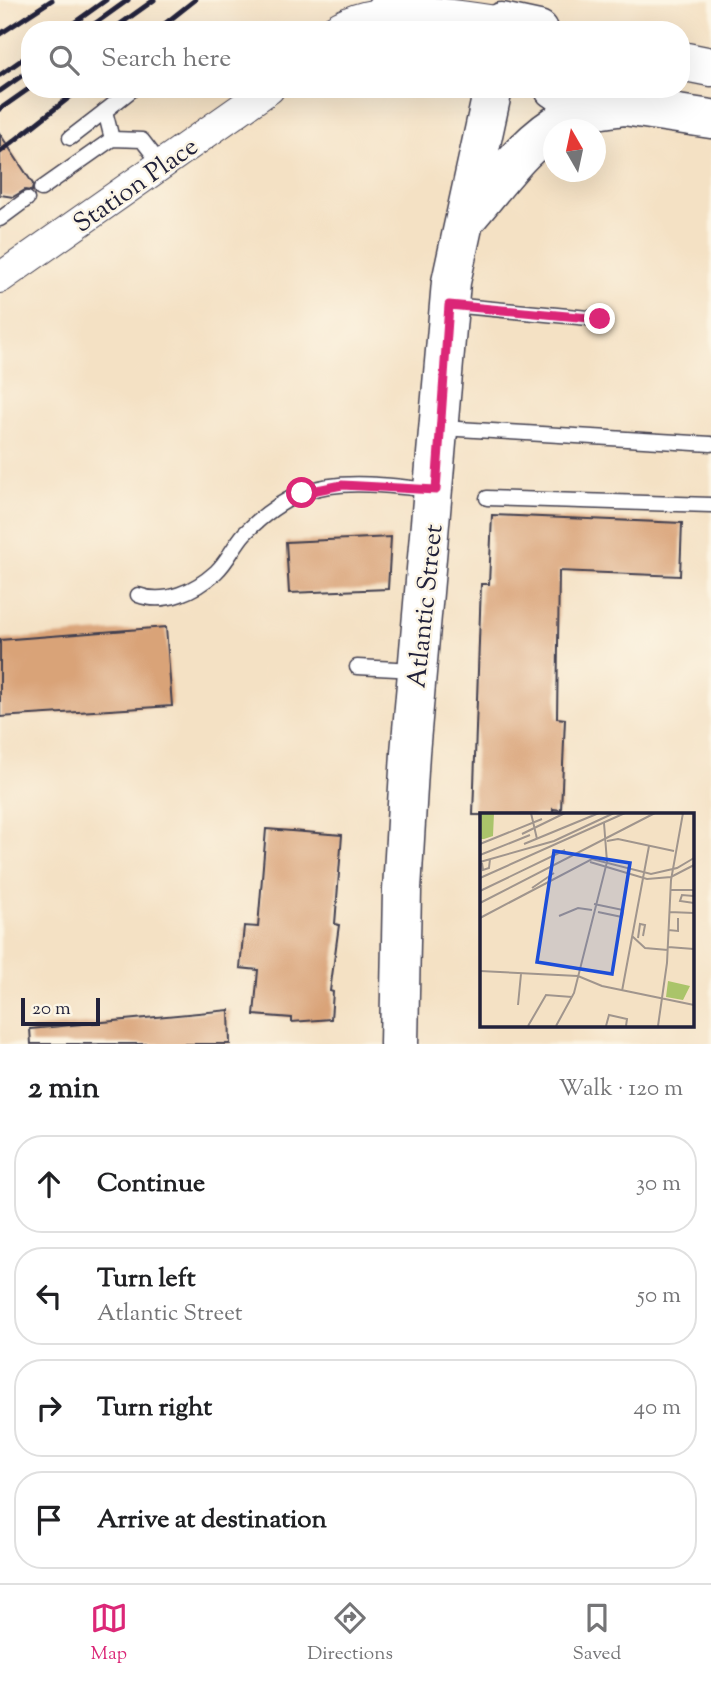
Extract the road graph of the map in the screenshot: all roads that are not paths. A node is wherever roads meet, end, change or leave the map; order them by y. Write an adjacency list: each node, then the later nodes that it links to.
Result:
1 (395, 5): 2 (street); 3 (street)
2 (502, 17)
3 (350, 21)
4 (690, 63): 5 (street)
5 (711, 67)
6 (122, 98): 11 (lane)
7 (256, 98): 15 (street, Station Place)
8 (491, 98): 19 (street, Atlantic Street)
9 (591, 98): 10 (street)
10 (624, 106): 12 (street); 19 (street)
11 (106, 111): 13 (lane); 14 (lane)
12 (711, 119)
13 (70, 138)
14 (112, 139): 15 (lane); 16 (lane)
15 (162, 166): 20 (street, Station Place)
16 (41, 189)
17 (27, 199): 18 (lane)
18 (0, 219)
19 (461, 224): 21 (street, Atlantic Street)
20 (0, 278)
21 (449, 305): 22 (lane); 23 (street, Atlantic Street)
22 (600, 319)
23 (439, 428): 24 (lane); 25 (street, Atlantic Street)
24 (711, 444)
25 (436, 490): 28 (lane); 30 (street, Atlantic Street)
26 (486, 498): 27 (lane)
27 (711, 505)
28 (138, 595)
29 (357, 667): 30 (lane)
30 (417, 670): 31 (street, Atlantic Street)
31 (398, 1044)

